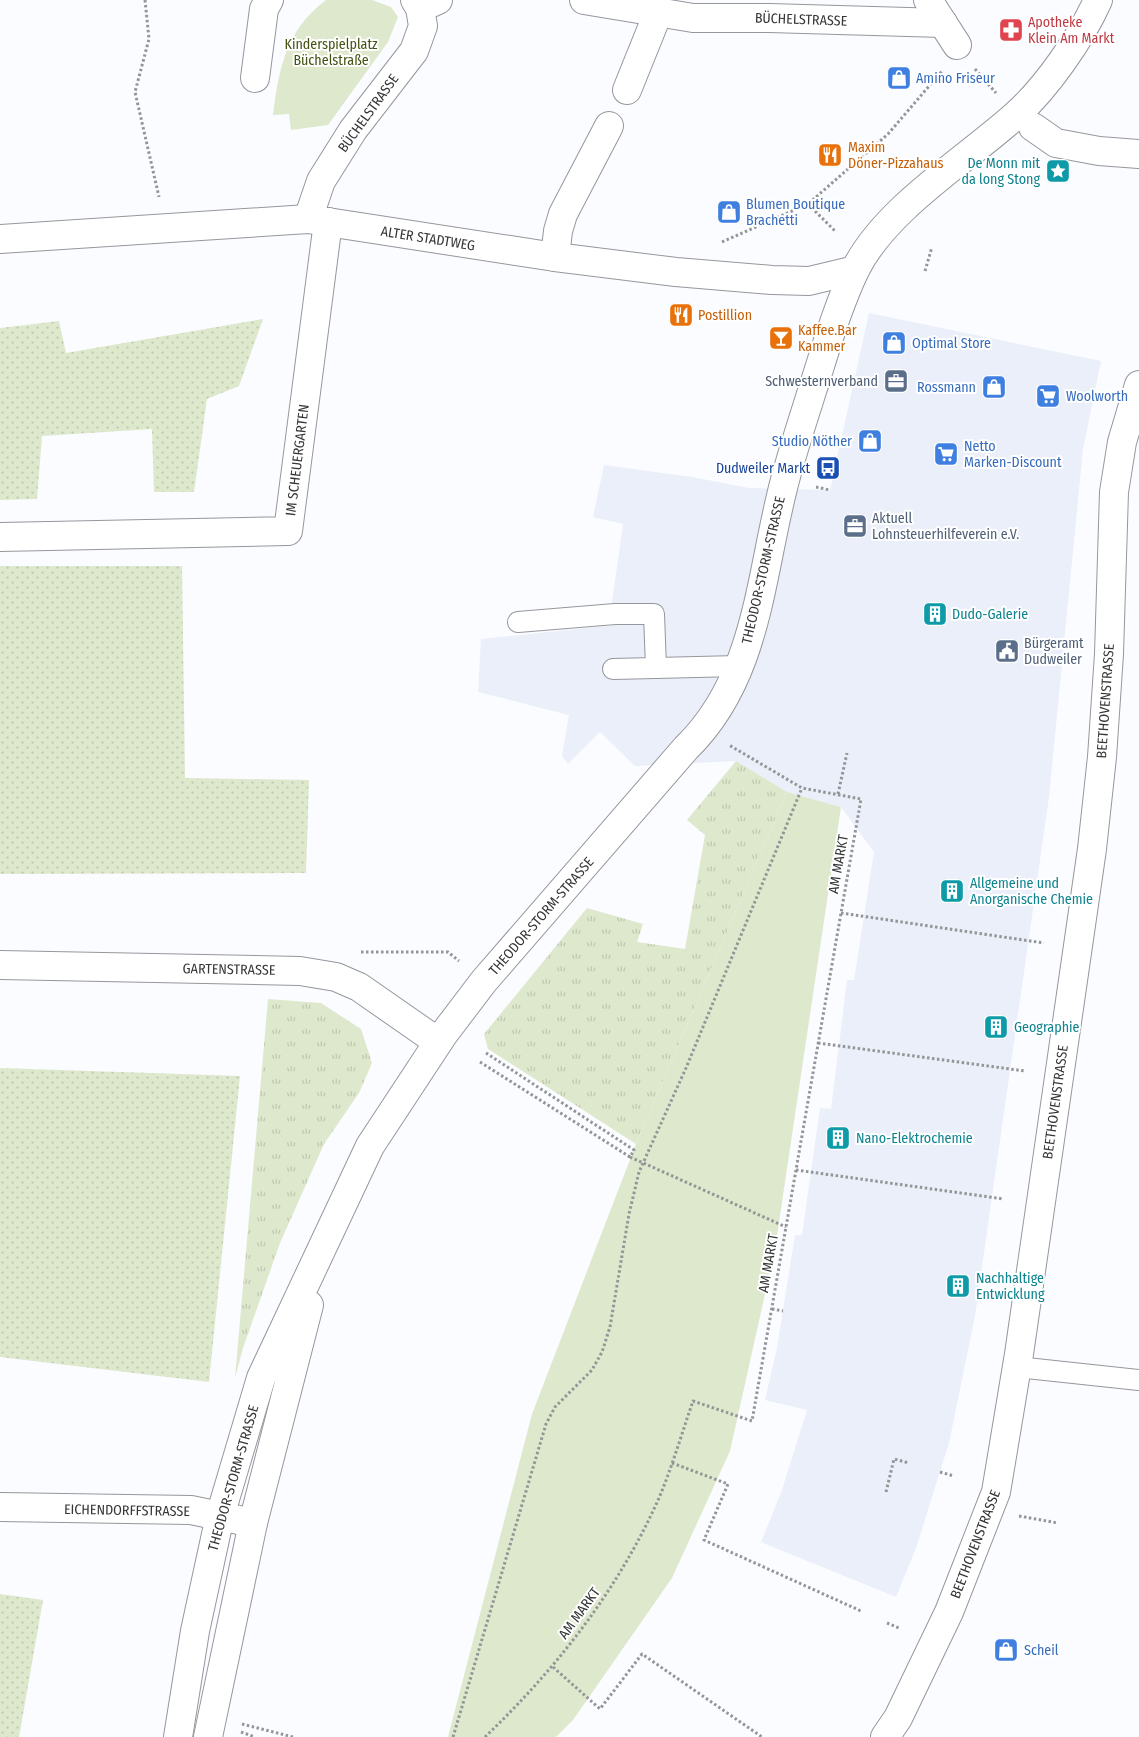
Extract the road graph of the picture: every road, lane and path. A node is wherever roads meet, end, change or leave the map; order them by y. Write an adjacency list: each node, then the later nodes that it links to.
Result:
1 (145, 0): 17 (path)
2 (269, 0): 9 (street)
3 (584, 0): 7 (street, BÜCHELSTRASSE)
4 (928, 0): 8 (street)
5 (1098, 0): 23 (street, THEODOR-STORM-STRASSE)
6 (425, 3): 16 (street, BÜCHELSTRASSE)
7 (658, 13): 8 (street, BÜCHELSTRASSE); 10 (street)
8 (950, 34): 11 (path); 15 (path)
9 (255, 78)
10 (627, 90)
11 (1003, 100)
12 (609, 126): 22 (street)
13 (1033, 127): 14 (street)
14 (1139, 154)
15 (808, 204): 18 (path); 20 (path)
16 (318, 221): 17 (street, ALTER STADTWEG); 22 (street, ALTER STADTWEG); 26 (street, IM SCHEUERGARTEN)
17 (166, 228): 19 (street, ALTER STADTWEG)
18 (835, 231)
19 (0, 239)
20 (721, 243)
21 (932, 247): 24 (path)
22 (555, 257): 23 (street, ALTER STADTWEG)
23 (855, 270): 28 (street, THEODOR-STORM-STRASSE)
24 (925, 271)
25 (1139, 386): 53 (street, BEETHOVENSTRASSE)
26 (0, 537)
27 (518, 622): 29 (lane)
28 (739, 666): 29 (lane); 40 (street, THEODOR-STORM-STRASSE)
29 (656, 668): 30 (lane)
30 (613, 669)
31 (725, 743): 33 (path, AM MARKT)
32 (847, 753): 34 (path)
33 (802, 788): 34 (path, AM MARKT); 46 (path)
34 (838, 794): 35 (path, AM MARKT)
35 (841, 913): 36 (path); 41 (path, AM MARKT)
36 (1044, 943)
37 (359, 952): 39 (path)
38 (0, 965): 40 (street, GARTENSTRASSE)
39 (464, 965)
40 (438, 1042): 50 (street, THEODOR-STORM-STRASSE)
41 (818, 1043): 44 (path); 47 (path, AM MARKT)
42 (486, 1053): 45 (path)
43 (480, 1062): 45 (path)
44 (1025, 1071)
45 (630, 1157): 46 (path)
46 (644, 1161): 49 (path); 73 (path)
47 (796, 1170): 48 (path); 49 (path, AM MARKT)
48 (1004, 1200)
49 (786, 1226): 51 (path, AM MARKT)
50 (329, 1231): 62 (street, THEODOR-STORM-STRASSE); 63 (street, THEODOR-STORM-STRASSE)
51 (772, 1309): 52 (path); 55 (path, AM MARKT)
52 (783, 1311)
53 (1017, 1368): 54 (lane); 76 (street, BEETHOVENSTRASSE)
54 (1139, 1380)
55 (672, 1463): 65 (path); 68 (path, AM MARKT)
56 (909, 1463): 59 (path)
57 (940, 1472): 58 (path)
58 (954, 1476)
59 (886, 1492)
60 (0, 1508): 62 (street, EICHENDORFFSTRASSE)
61 (1016, 1515): 64 (path)
62 (220, 1516): 63 (street, EICHENDORFFSTRASSE); 69 (street, THEODOR-STORM-STRASSE)
63 (253, 1523): 70 (street, THEODOR-STORM-STRASSE)
64 (1058, 1523)
65 (862, 1611)
66 (888, 1623): 67 (path)
67 (899, 1628)
68 (553, 1666): 74 (path, AM MARKT); 75 (path)
69 (178, 1737)
70 (208, 1737)
71 (255, 1737): 72 (path)
72 (293, 1737)
73 (453, 1737)
74 (485, 1737)
75 (762, 1737)
76 (885, 1737)

